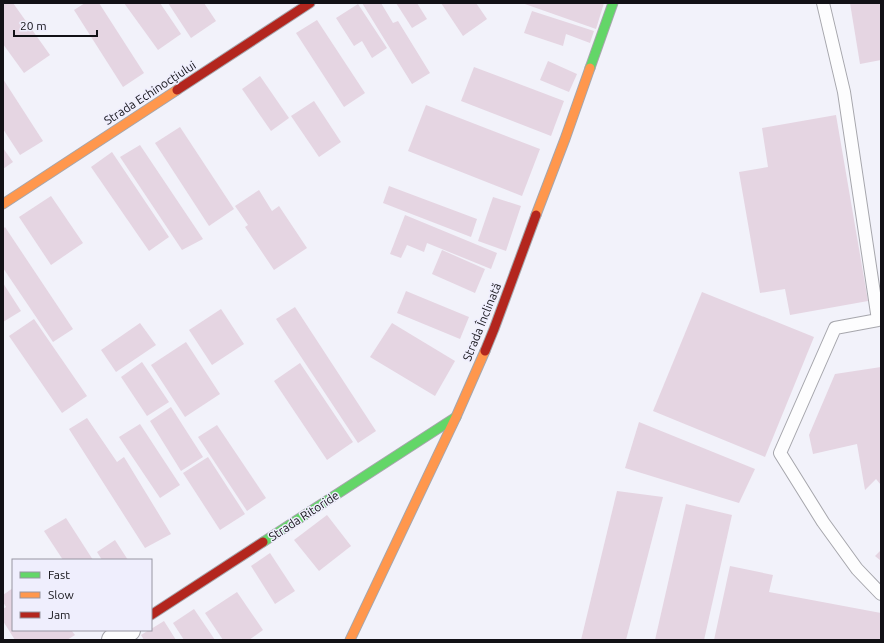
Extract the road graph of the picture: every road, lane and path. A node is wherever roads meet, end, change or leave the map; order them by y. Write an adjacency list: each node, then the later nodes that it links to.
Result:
1 (310, 3): 4 (street, Strada Echinocțiului)
2 (613, 3): 5 (street, Strada Înclinată)
3 (824, 3): 6 (lane)
4 (3, 204)
5 (456, 417): 7 (street, Strada Ritoride); 10 (street, Strada Înclinată)
6 (881, 594)
7 (152, 615)
8 (127, 631): 9 (street)
9 (113, 640)
10 (350, 640)

